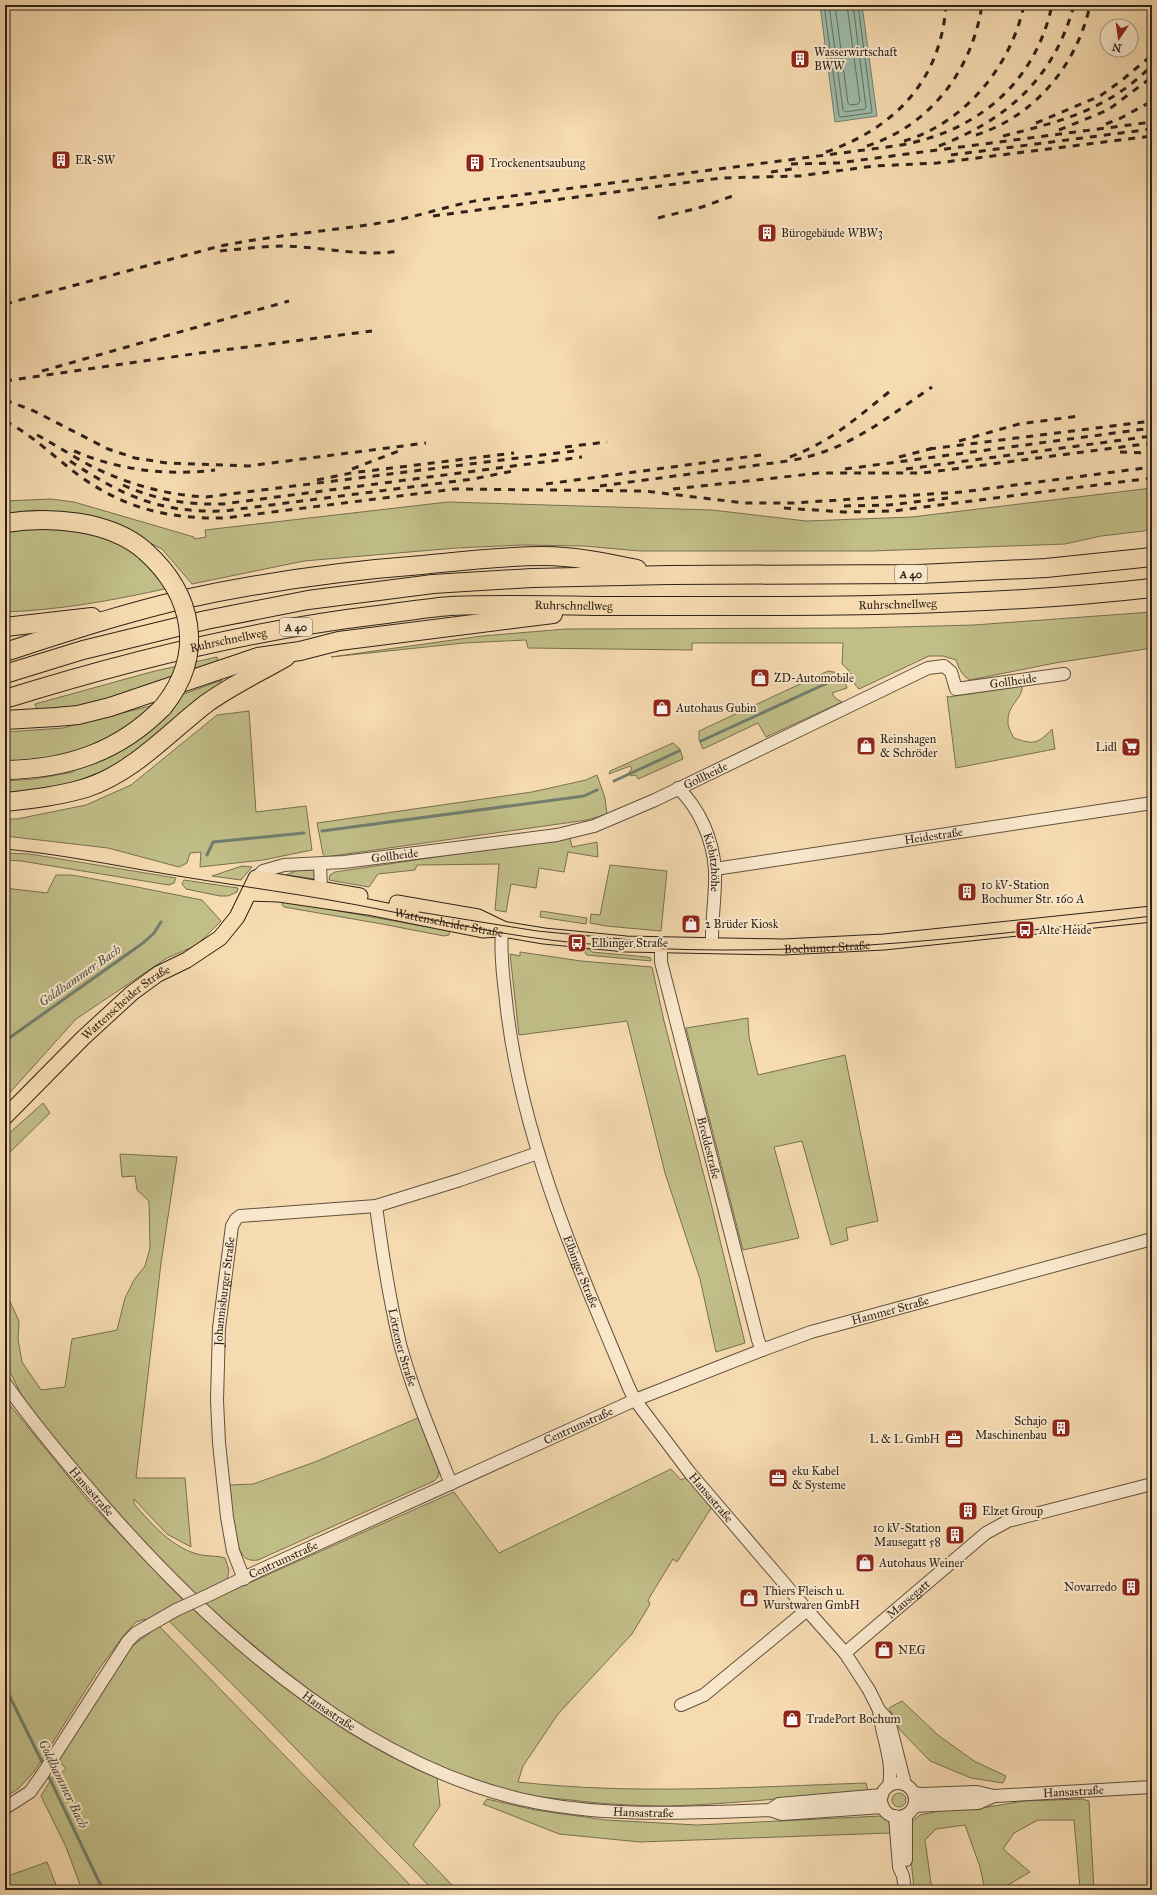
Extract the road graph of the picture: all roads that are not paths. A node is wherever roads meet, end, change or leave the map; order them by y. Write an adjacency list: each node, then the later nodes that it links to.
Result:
1 (5, 523): 14 (highway, bridge)
2 (1152, 557): 3 (highway, Ruhrschnellweg / A 40)
3 (669, 575): 6 (highway); 10 (highway, Ruhrschnellweg / A 40)
4 (1152, 588): 5 (highway, Ruhrschnellweg / A 40)
5 (595, 606): 8 (highway); 12 (highway, Ruhrschnellweg / A 40)
6 (126, 615): 7 (highway); 9 (highway)
7 (5, 627)
8 (300, 650): 13 (highway); 16 (highway)
9 (5, 652)
10 (5, 674)
11 (1064, 674): 15 (street, Gollheide)
12 (5, 699)
13 (5, 720)
14 (5, 770)
15 (678, 788): 18 (street, Gollheide); 19 (street, Kiebitzhöhe)
16 (5, 802)
17 (1152, 803): 19 (street, Heidestraße)
18 (320, 864): 20 (street, Gollheide); 21 (street)
19 (715, 869): 26 (street, Kiebitzhöhe)
20 (256, 878): 21 (main road, Wattenscheider Straße); 22 (main road, Wattenscheider Straße)
21 (321, 889): 24 (main road, Wattenscheider Straße)
22 (249, 894): 24 (main road, Wattenscheider Straße); 27 (main road, Wattenscheider Straße)
23 (1152, 914): 26 (main road, Bochumer Straße)
24 (502, 929): 25 (main road, Bochumer Straße); 28 (street, Elbinger Straße)
25 (661, 945): 26 (main road, Bochumer Straße); 31 (street, Breddestraße)
26 (712, 947)
27 (5, 1117)
28 (538, 1153): 29 (street, Johannisburger Straße); 33 (street, Elbinger Straße)
29 (376, 1206): 34 (street, Lötzener Straße); 36 (street, Johannisburger Straße)
30 (1152, 1239): 31 (street, Hammer Straße)
31 (762, 1350): 33 (street, Hammer Straße)
32 (5, 1383): 48 (street, Hansastraße)
33 (635, 1400): 34 (street, Centrumstraße); 37 (street, Hansastraße)
34 (451, 1484): 36 (street, Centrumstraße)
35 (1152, 1484): 38 (street, Mausegatt)
36 (244, 1579): 47 (street, Centrumstraße, bridge)
37 (807, 1610): 38 (street, Hansastraße); 39 (street)
38 (845, 1653): 40 (street, Hansastraße)
39 (681, 1705)
40 (879, 1710): 41 (street, Hansastraße); 43 (street, Hansastraße)
41 (904, 1784): 43 (street, Hansastraße); 44 (street)
42 (1152, 1787): 45 (street, Hansastraße)
43 (886, 1790): 46 (street, Hansastraße); 48 (street, Hansastraße)
44 (914, 1793): 45 (street, Hansastraße); 49 (street)
45 (994, 1796): 49 (street, Hansastraße)
46 (883, 1807): 48 (street, Hansastraße); 49 (street)
47 (5, 1808)
48 (770, 1810)
49 (905, 1813): 50 (street)
50 (904, 1890)

